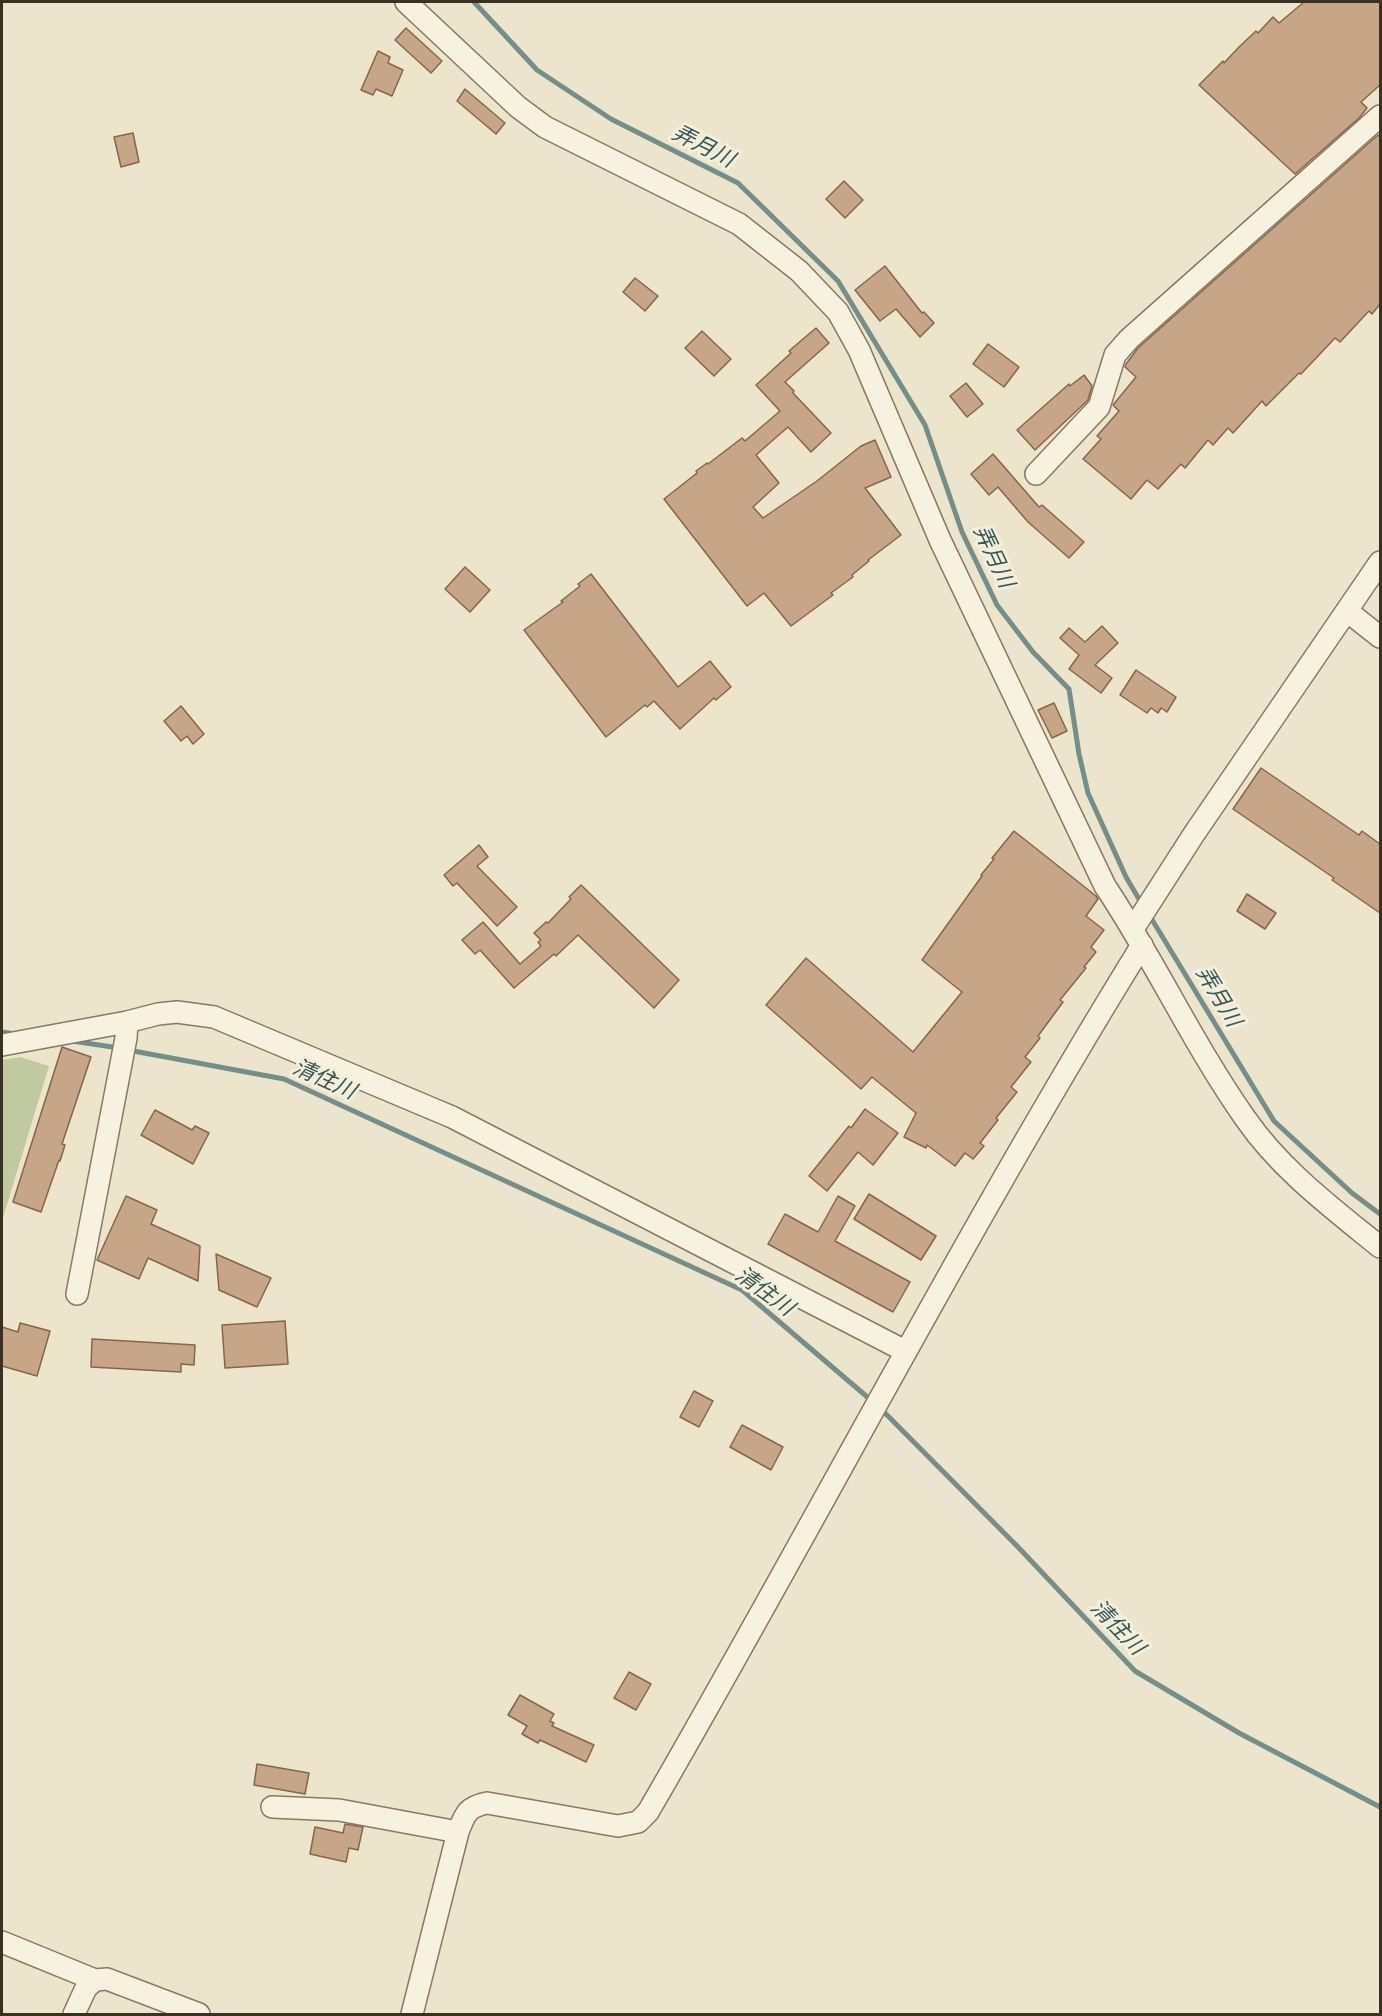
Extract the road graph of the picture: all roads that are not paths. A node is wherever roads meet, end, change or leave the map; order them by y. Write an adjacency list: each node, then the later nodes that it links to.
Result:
1 (406, 2): 7 (street)
2 (1380, 116): 3 (street)
3 (1036, 474)
4 (1380, 562): 5 (street)
5 (1347, 611): 6 (street); 7 (street)
6 (1380, 637)
7 (1138, 937): 10 (street); 12 (street)
8 (127, 1022): 9 (street); 11 (street); 12 (street)
9 (2, 1045)
10 (1380, 1247)
11 (77, 1294)
12 (905, 1351): 14 (street)
13 (272, 1807): 14 (street)
14 (458, 1832): 19 (street)
15 (2, 1942): 16 (street)
16 (95, 1980): 17 (street); 18 (street)
17 (74, 2014)
18 (199, 2014)
19 (412, 2014)

